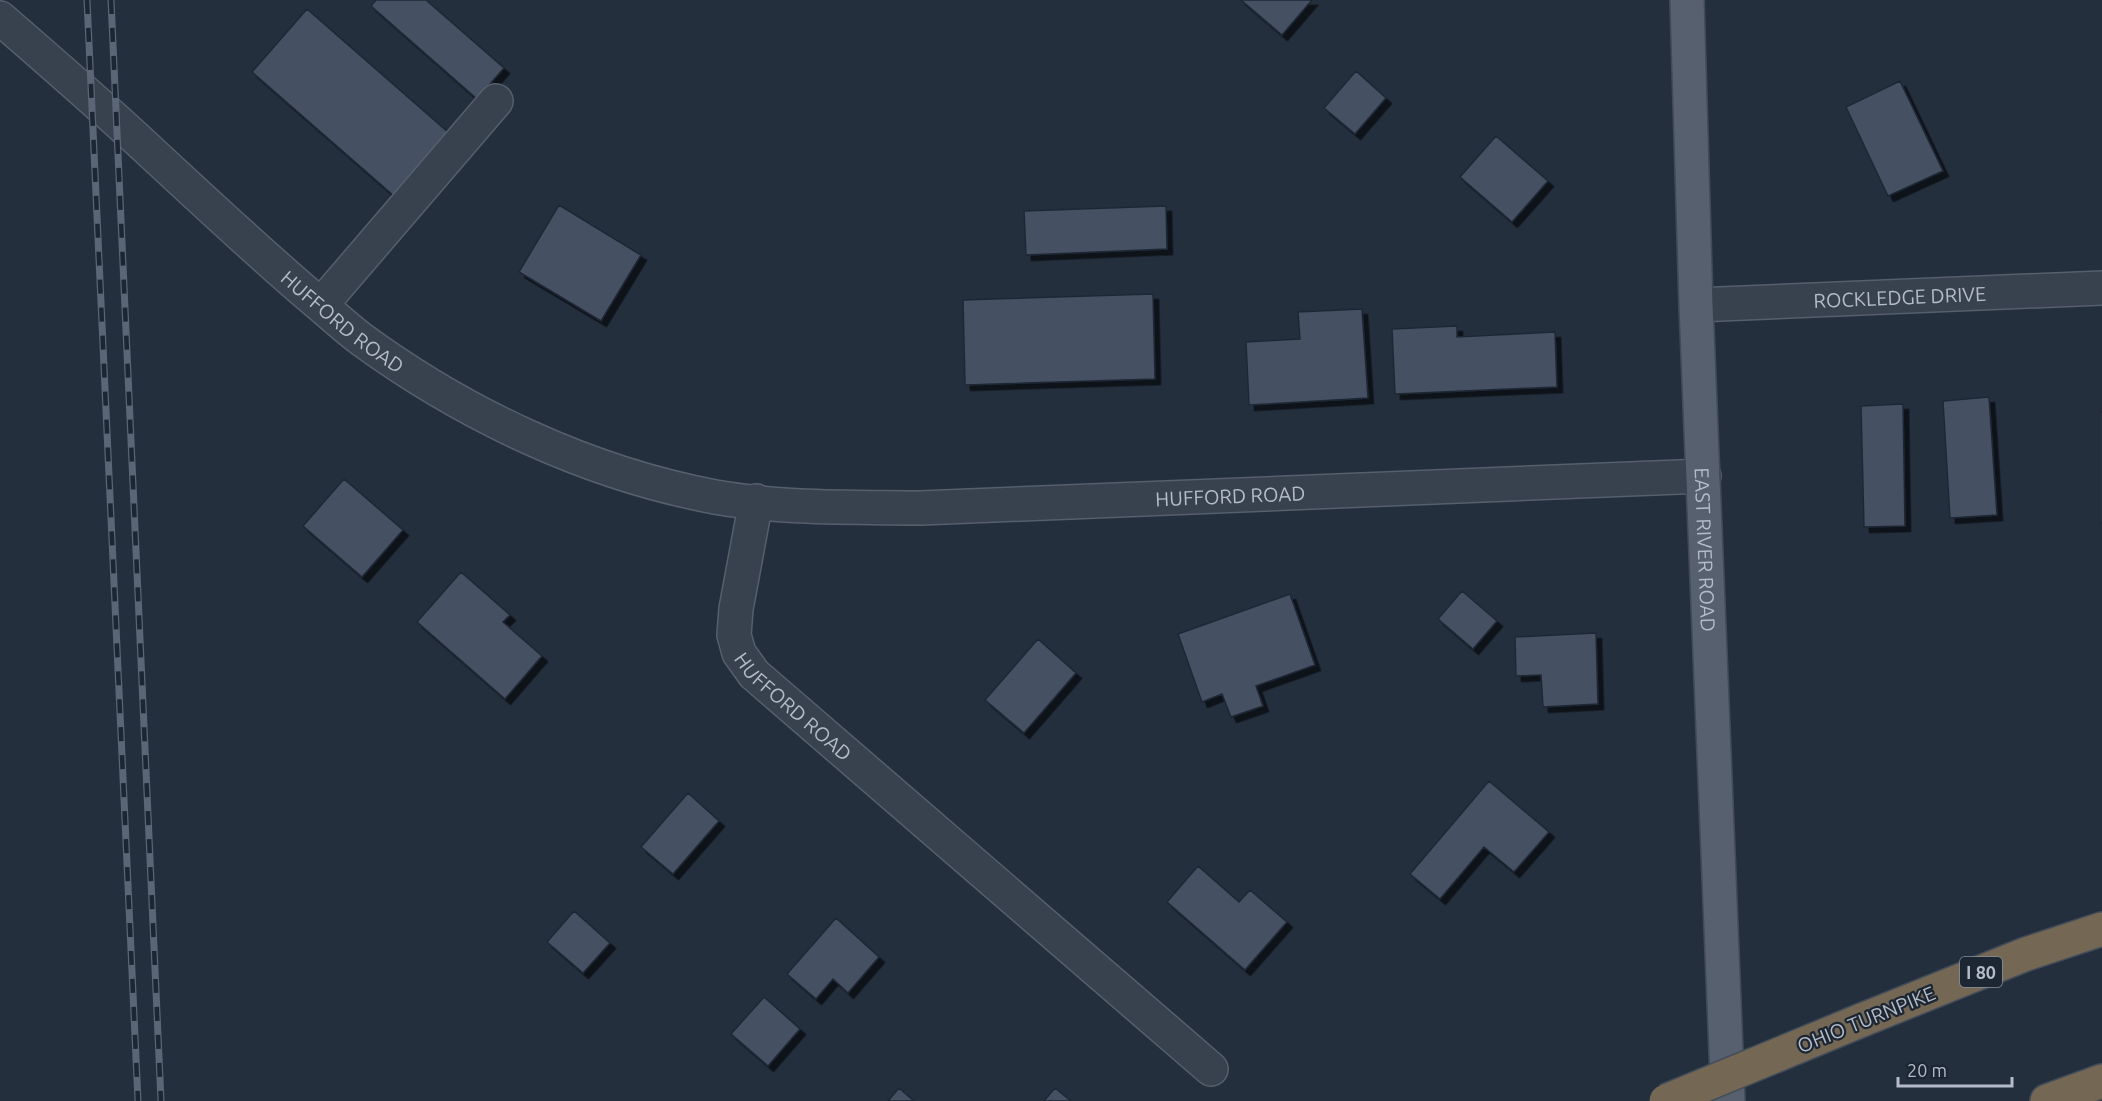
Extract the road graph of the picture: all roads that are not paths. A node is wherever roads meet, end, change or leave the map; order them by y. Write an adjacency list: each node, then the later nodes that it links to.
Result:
1 (1687, 0): 6 (main road, EAST RIVER ROAD)
2 (0, 18): 5 (street, HUFFORD ROAD)
3 (496, 101): 5 (street)
4 (2102, 288): 6 (street, ROCKLEDGE DRIVE)
5 (321, 304): 8 (street, HUFFORD ROAD)
6 (1696, 305): 7 (main road, EAST RIVER ROAD)
7 (1704, 476): 8 (street, HUFFORD ROAD); 13 (main road, EAST RIVER ROAD)
8 (756, 501): 10 (street, HUFFORD ROAD)
9 (2102, 929): 12 (highway, OHIO TURNPIKE / I 80, bridge)
10 (1211, 1070)
11 (2102, 1081): 14 (highway)
12 (1666, 1101)
13 (1728, 1101)
14 (2047, 1101)

